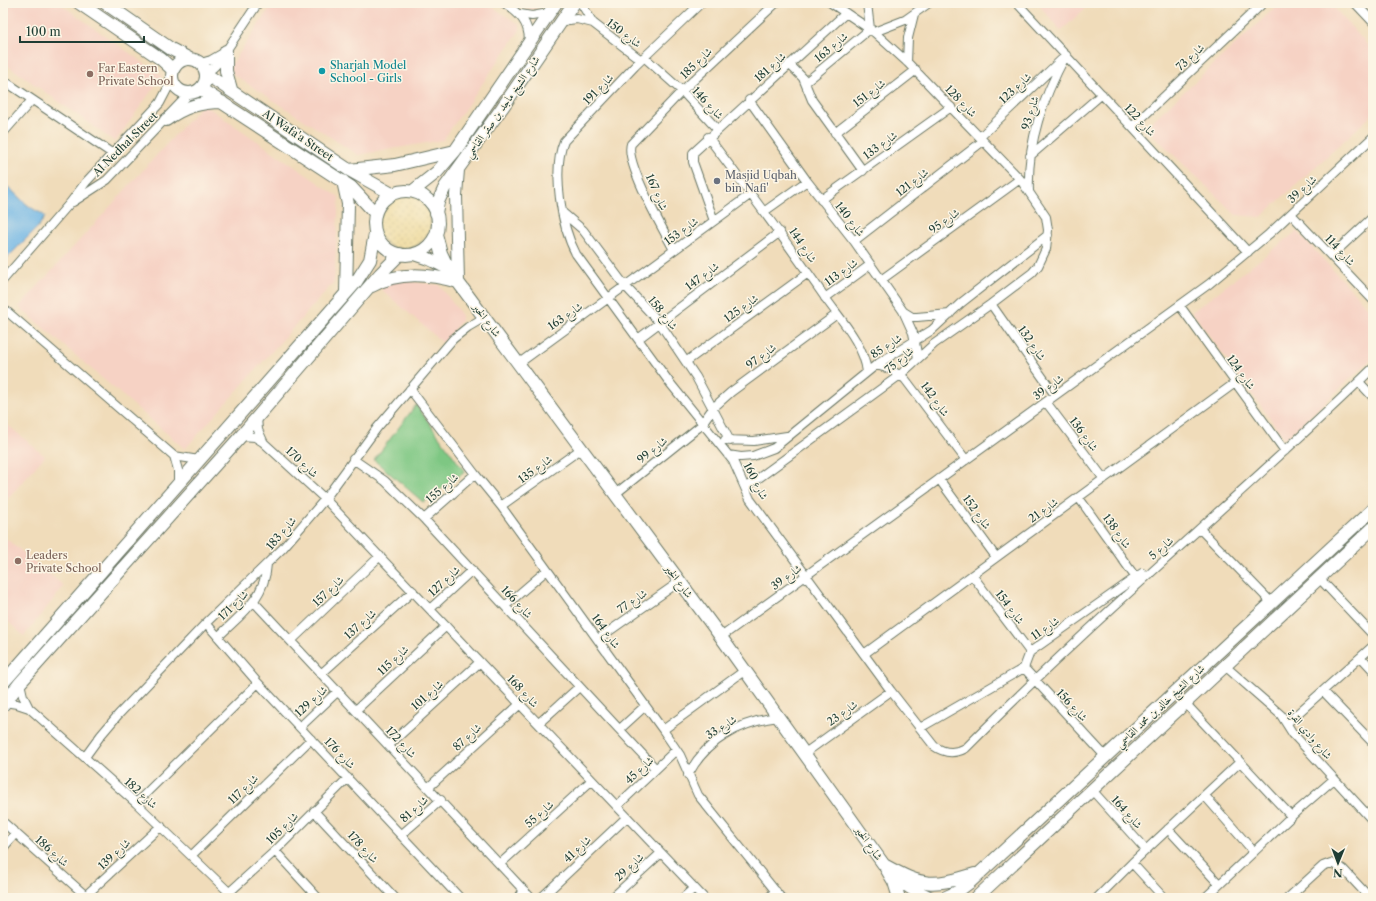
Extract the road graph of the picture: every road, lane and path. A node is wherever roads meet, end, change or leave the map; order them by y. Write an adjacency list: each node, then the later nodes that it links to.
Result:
1 (79, 3): 31 (street)
2 (105, 3): 29 (street, Al Wafa'a Street)
3 (258, 3): 24 (street)
4 (504, 3): 17 (street)
5 (574, 3): 19 (street, شارع الشيخ ماجد بن صقر القاسمي)
6 (581, 3): 21 (street, شارع 150)
7 (701, 3): 26 (street, شارع 191)
8 (776, 3): 36 (street, شارع 185)
9 (831, 3): 16 (street, شارع 128)
10 (867, 3): 22 (street)
11 (929, 3): 18 (street, شارع 163)
12 (1017, 3): 25 (street, شارع 122)
13 (1263, 3): 43 (street, شارع 73)
14 (1355, 3): 20 (street)
15 (552, 8): 17 (street); 23 (street, شارع الشيخ ماجد بن صقر القاسمي)
16 (846, 13): 22 (street, شارع 128); 28 (street, شارع 181)
17 (520, 14): 23 (street)
18 (914, 14): 22 (street, شارع 163); 27 (street)
19 (561, 21): 21 (street, شارع 150); 55 (street, شارع الشيخ ماجد بن صقر القاسمي)
20 (1373, 22)
21 (593, 23): 26 (street, شارع 150)
22 (872, 30): 27 (street, شارع 128); 33 (street, شارع 163)
23 (529, 42): 51 (street, شارع الشيخ ماجد بن صقر القاسمي)
24 (226, 51): 29 (street); 34 (street)
25 (1066, 56): 37 (street, شارع 122); 49 (street, شارع 123); 53 (street, شارع 93)
26 (643, 59): 36 (street, شارع 150); 67 (street, شارع 191)
27 (907, 62): 30 (street, شارع 128)
28 (789, 64): 33 (street); 39 (street, شارع 181)
29 (201, 66): 31 (street); 34 (street, Al Wafa'a Street); 35 (street)
30 (916, 70): 41 (street, شارع 128); 46 (street, شارع 151)
31 (172, 75): 35 (street); 52 (street, Al Nedhal Street)
32 (3, 80): 38 (street)
33 (806, 82): 46 (street)
34 (231, 89): 54 (street, Al Wafa'a Street)
35 (195, 91): 40 (street, Al Wafa'a Street); 42 (street, Al Nedhal Street)
36 (682, 91): 44 (street, شارع 146); 50 (street, شارع 185)
37 (1102, 94): 43 (street, شارع 122); 53 (street)
38 (32, 100): 45 (street); 52 (street)
39 (749, 100): 44 (street, شارع 181); 59 (street, شارع 140)
40 (223, 102): 42 (street); 58 (street, Al Wafa'a Street)
41 (951, 107): 49 (street, شارع 128); 56 (street, شارع 133)
42 (166, 120): 65 (street, Al Nedhal Street)
43 (1132, 127): 79 (street, شارع 122)
44 (717, 129): 48 (street, شارع 181)
45 (3, 133)
46 (835, 133): 56 (street)
47 (1373, 136): 70 (street, شارع 39)
48 (708, 137): 63 (street, شارع 144); 72 (street, شارع 181)
49 (982, 139): 57 (street, شارع 128); 77 (street, شارع 121)
50 (634, 140): 78 (street, شارع 167)
51 (455, 151): 54 (street); 60 (street, شارع الشيخ ماجد بن صقر القاسمي)
52 (113, 154): 65 (street, Al Nedhal Street)
53 (1030, 156): 61 (street, شارع 93)
54 (349, 170): 62 (street, Al Wafa'a Street)
55 (458, 170): 69 (street, شارع الشيخ ماجد بن صقر القاسمي); 88 (street)
56 (863, 171): 64 (street, شارع 133)
57 (1020, 179): 61 (street, شارع 128); 87 (street, شارع 95)
58 (343, 181): 68 (street, Al Wafa'a Street); 91 (street)
59 (807, 181): 64 (street, شارع 140); 66 (street)
60 (413, 191): 62 (street); 69 (street)
61 (1029, 191): 76 (street, شارع 128)
62 (392, 194): 68 (street)
63 (751, 194): 66 (street, شارع 144); 72 (street, شارع 153)
64 (821, 200): 77 (street, شارع 140)
65 (70, 203): 86 (street, Al Nedhal Street)
66 (765, 211): 73 (street, شارع 144)
67 (562, 212): 89 (street, شارع 158); 93 (street, شارع 160)
68 (375, 213): 74 (street)
69 (436, 213): 75 (street)
70 (1291, 214): 79 (street, شارع 39); 82 (street, شارع 114)
71 (1372, 220): 82 (street)
72 (714, 221): 78 (street, شارع 153)
73 (780, 232): 85 (street, شارع 144); 102 (street, شارع 147)
74 (375, 234): 80 (street); 91 (street)
75 (436, 234): 81 (street); 84 (street, شارع الخير)
76 (1048, 235): 95 (street, شارع 75); 100 (street, شارع 85)
77 (854, 241): 83 (street, شارع 140)
78 (674, 250): 89 (street, شارع 153)
79 (1248, 252): 96 (street, شارع 39)
80 (400, 254): 81 (street); 90 (street)
81 (414, 254): 84 (street, شارع الخير)
82 (1332, 256): 94 (street, شارع 114)
83 (870, 265): 87 (street, شارع 140); 92 (street, شارع 113)
84 (449, 270): 88 (street, شارع الخير)
85 (808, 273): 92 (street, شارع 144); 106 (street, شارع 125)
86 (3, 280)
87 (881, 280): 98 (street, شارع 140)
88 (458, 282): 90 (street); 101 (street, شارع الخير)
89 (625, 286): 93 (street, شارع 163); 102 (street, شارع 158)
90 (368, 289): 119 (street)
91 (346, 293): 132 (street)
92 (825, 298): 99 (street, شارع 144)
93 (609, 299): 103 (street, شارع 160); 107 (street, شارع 163)
94 (1373, 300)
95 (991, 304): 105 (street, شارع 75); 115 (street, شارع 132)
96 (1180, 306): 113 (street, شارع 124); 115 (street, شارع 39)
97 (3, 308): 130 (street)
98 (903, 312): 100 (street); 104 (street, شارع 140)
99 (837, 314): 110 (street, شارع 144); 118 (street, شارع 97)
100 (950, 314): 104 (street, شارع 85)
101 (485, 316): 107 (street, شارع الخير); 114 (street, شارع 183)
102 (660, 322): 103 (street, شارع 147); 106 (street, شارع 158)
103 (638, 338): 120 (street, شارع 160)
104 (915, 341): 105 (street, شارع 140); 108 (street, شارع 85)
105 (918, 358): 111 (street, شارع 75)
106 (687, 361): 118 (street, شارع 158)
107 (518, 364): 127 (street, شارع الخير)
108 (876, 365): 110 (street, شارع 85); 111 (street, شارع 142)
109 (1373, 368): 112 (street, شارع 5)
110 (867, 372): 121 (street, شارع 85)
111 (900, 375): 133 (street, شارع 142); 134 (street, شارع 75)
112 (1358, 382): 116 (street); 128 (street, شارع 5)
113 (1235, 383): 128 (street, شارع 124); 137 (street, شارع 21)
114 (410, 389): 131 (street, شارع 183); 135 (street, شارع 164)
115 (1055, 395): 117 (street, شارع 39)
116 (1373, 396)
117 (1046, 402): 133 (street, شارع 39); 137 (street, شارع 136)
118 (713, 408): 120 (street, شارع 97); 124 (street, شارع 158)
119 (257, 417): 122 (street); 125 (street, شارع 170)
120 (703, 422): 123 (street, شارع 160); 140 (street, شارع 99)
121 (790, 435): 124 (street); 126 (street, شارع 85)
122 (241, 436): 125 (street, شارع 170); 183 (street)
123 (716, 439): 124 (street); 129 (street, شارع 160)
124 (730, 441)
125 (264, 442): 141 (street, شارع 170)
126 (774, 448): 129 (street, شارع 85); 134 (street)
127 (581, 449): 140 (street, شارع الخير); 143 (street, شارع 135)
128 (1285, 451): 147 (street, شارع 5)
129 (728, 455): 139 (street, شارع 160)
130 (174, 456): 132 (street); 138 (street)
131 (353, 459): 141 (street, شارع 183); 145 (street, شارع 166)
132 (199, 460): 138 (street)
133 (966, 460): 136 (street, شارع 39)
134 (782, 461): 139 (street, شارع 75)
135 (474, 474): 143 (street, شارع 164); 145 (street, شارع 155)
136 (940, 479): 149 (street, شارع 152); 155 (street, شارع 39)
137 (1104, 479): 142 (street, شارع 21)
138 (178, 484): 182 (street)
139 (745, 488): 155 (street, شارع 160)
140 (614, 495): 158 (street, شارع الخير)
141 (326, 498): 148 (street, شارع 168); 151 (street, شارع 183)
142 (1079, 498): 149 (street, شارع 21); 156 (street, شارع 138)
143 (501, 506): 153 (street, شارع 164)
144 (1373, 509): 161 (street, شارع الشيخ خالد بن محمد القاسمي)
145 (424, 519): 152 (street, شارع 166)
146 (1373, 528): 157 (street, شارع الشيخ خالد بن محمد القاسمي)
147 (1200, 529): 150 (street, شارع 5); 161 (street)
148 (380, 556): 159 (street, شارع 168); 170 (street, شارع 157)
149 (996, 557): 154 (street, شارع 21)
150 (1166, 557): 156 (street, شارع 11); 181 (street, شارع 5)
151 (267, 564): 160 (street, شارع 171); 164 (street, شارع 183)
152 (472, 570): 162 (street, شارع 166); 163 (street, شارع 127)
153 (547, 570): 162 (street); 169 (street, شارع 164)
154 (972, 575): 172 (street, شارع 154); 173 (street, شارع 21)
155 (807, 576): 168 (street, شارع 39); 173 (street, شارع 160)
156 (1136, 578): 172 (street, شارع 11)
157 (1319, 578): 166 (street); 176 (street, شارع الشيخ خالد بن محمد القاسمي)
158 (679, 582): 168 (street, شارع الخير); 169 (street, شارع 77)
159 (413, 591): 163 (street, شارع 168); 180 (street, شارع 137)
160 (254, 602): 167 (street, شارع 171); 170 (street, شارع 172)
161 (1271, 602): 208 (street, شارع الشيخ خالد بن محمد القاسمي)
162 (505, 606): 185 (street, شارع 166)
163 (430, 609): 165 (street, شارع 168)
164 (206, 623): 167 (street, شارع 176); 209 (street, شارع 183)
165 (446, 626): 175 (street, شارع 168); 194 (street, شارع 115)
166 (1373, 635)
167 (218, 637): 184 (street, شارع 176)
168 (721, 637): 179 (street, شارع الخير)
169 (598, 639): 192 (street, شارع 164)
170 (290, 641): 180 (street, شارع 172)
171 (1373, 646): 174 (street)
172 (1030, 652): 177 (street, شارع 11)
173 (864, 654): 187 (street, شارع 160)
174 (1361, 657): 178 (street); 188 (street)
175 (480, 662): 191 (street, شارع 168); 204 (street, شارع 101)
176 (1225, 666): 189 (street, شارع الشيخ خالد بن محمد القاسمي); 197 (street, شارع وادي القرة)
177 (1024, 668): 181 (street, شارع 156); 199 (street)
178 (1373, 670)
179 (744, 671): 195 (street, شارع الخير); 201 (street)
180 (321, 674): 186 (street, شارع 172)
181 (1034, 681): 205 (street, شارع 5); 208 (street, شارع 156)
182 (3, 683)
183 (20, 683): 190 (street); 193 (street, شارع 182)
184 (258, 683): 198 (street, شارع 176); 220 (street)
185 (579, 687): 196 (street); 200 (street, شارع 166)
186 (338, 691): 194 (street, شارع 172); 198 (street, شارع 129)
187 (891, 691): 199 (street, شارع 160); 207 (street, شارع 23)
188 (1324, 691): 197 (street); 203 (street)
189 (1185, 703): 210 (street); 217 (street, شارع الشيخ خالد بن محمد القاسمي)
190 (4, 704): 193 (street, شارع 182)
191 (520, 704): 196 (street, شارع 168); 216 (street, شارع 87)
192 (644, 707): 200 (street); 201 (street, شارع 164)
193 (29, 708): 209 (street, شارع 182)
194 (356, 710): 204 (street, شارع 172)
195 (779, 717): 207 (street, شارع الخير); 212 (street, شارع 33)
196 (538, 723): 215 (street, شارع 168)
197 (1287, 723): 214 (street, شارع وادي القرة)
198 (300, 727): 202 (street, شارع 176)
199 (920, 728): 205 (street, شارع 160)
200 (620, 729): 211 (street, شارع 166)
201 (663, 730): 206 (street, شارع 164)
202 (311, 739): 213 (street, شارع 176); 236 (street, شارع 117)
203 (1373, 743)
204 (389, 745): 216 (street, شارع 172)
205 (966, 748)
206 (676, 750): 211 (street, شارع 45); 212 (street, شارع 164)
207 (805, 753): 239 (street, شارع الخير)
208 (1105, 756): 240 (street, شارع الشيخ خالد بن محمد القاسمي)
209 (86, 757): 220 (street, شارع 182)
210 (1240, 762): 218 (street); 223 (street)
211 (656, 769): 221 (street, شارع 45)
212 (688, 775): 246 (street, شارع 164)
213 (348, 778): 222 (street, شارع 105); 230 (street, شارع 176)
214 (1334, 779): 223 (street); 225 (street, شارع وادي القرة)
215 (592, 780): 221 (street, شارع 168); 238 (street, شارع 55)
216 (429, 787): 219 (street, شارع 172)
217 (1092, 789): 232 (street, شارع 164); 244 (street, شارع الشيخ خالد بن محمد القاسمي)
218 (1205, 796): 228 (street); 234 (street)
219 (441, 800): 230 (street, شارع 81); 238 (street, شارع 172)
220 (136, 803): 227 (street, شارع 182)
221 (617, 806): 224 (street, شارع 168)
222 (314, 811): 233 (street, شارع 105); 253 (street, شارع 178)
223 (1291, 816): 234 (street)
224 (627, 817): 235 (street, شارع 168); 257 (street, شارع 41)
225 (1373, 821)
226 (3, 822): 229 (street, شارع 186)
227 (161, 826): 236 (street, شارع 182); 249 (street, شارع 139)
228 (1168, 829): 232 (street); 241 (street)
229 (16, 833): 231 (street); 249 (street, شارع 186)
230 (401, 835): 254 (street, شارع 176)
231 (3, 848)
232 (1146, 850): 237 (street)
233 (275, 851): 245 (street, شارع 105); 252 (street)
234 (1254, 852): 241 (street)
235 (661, 853): 242 (street, شارع 168); 258 (street, شارع 29)
236 (192, 855): 245 (street, شارع 182)
237 (1132, 863): 250 (street); 269 (street)
238 (500, 864): 243 (street, شارع 172)
239 (884, 865): 240 (street); 262 (street); 263 (street, شارع الخير); 265 (street)
240 (979, 873): 267 (street, شارع الشيخ خالد بن محمد القاسمي)
241 (1219, 884): 247 (street)
242 (694, 888): 259 (street); 260 (street, شارع 168)
243 (525, 891): 255 (street); 256 (street, شارع 172)
244 (983, 893): 268 (street, شارع الشيخ خالد بن محمد القاسمي)
245 (232, 895): 251 (street, شارع 105)
246 (778, 895): 261 (street)
247 (1214, 895): 270 (street)
248 (1293, 896): 271 (street)
249 (84, 897)
250 (1098, 897)
251 (223, 898)
252 (318, 898)
253 (395, 898)
254 (460, 898)
255 (517, 898)
256 (531, 898)
257 (541, 898)
258 (612, 898)
259 (683, 898)
260 (704, 898)
261 (768, 898)
262 (889, 898)
263 (899, 898)
264 (924, 898): 265 (street)
265 (929, 898): 266 (street)
266 (937, 898)
267 (944, 898)
268 (976, 898)
269 (1164, 898)
270 (1205, 898)
271 (1370, 898)

